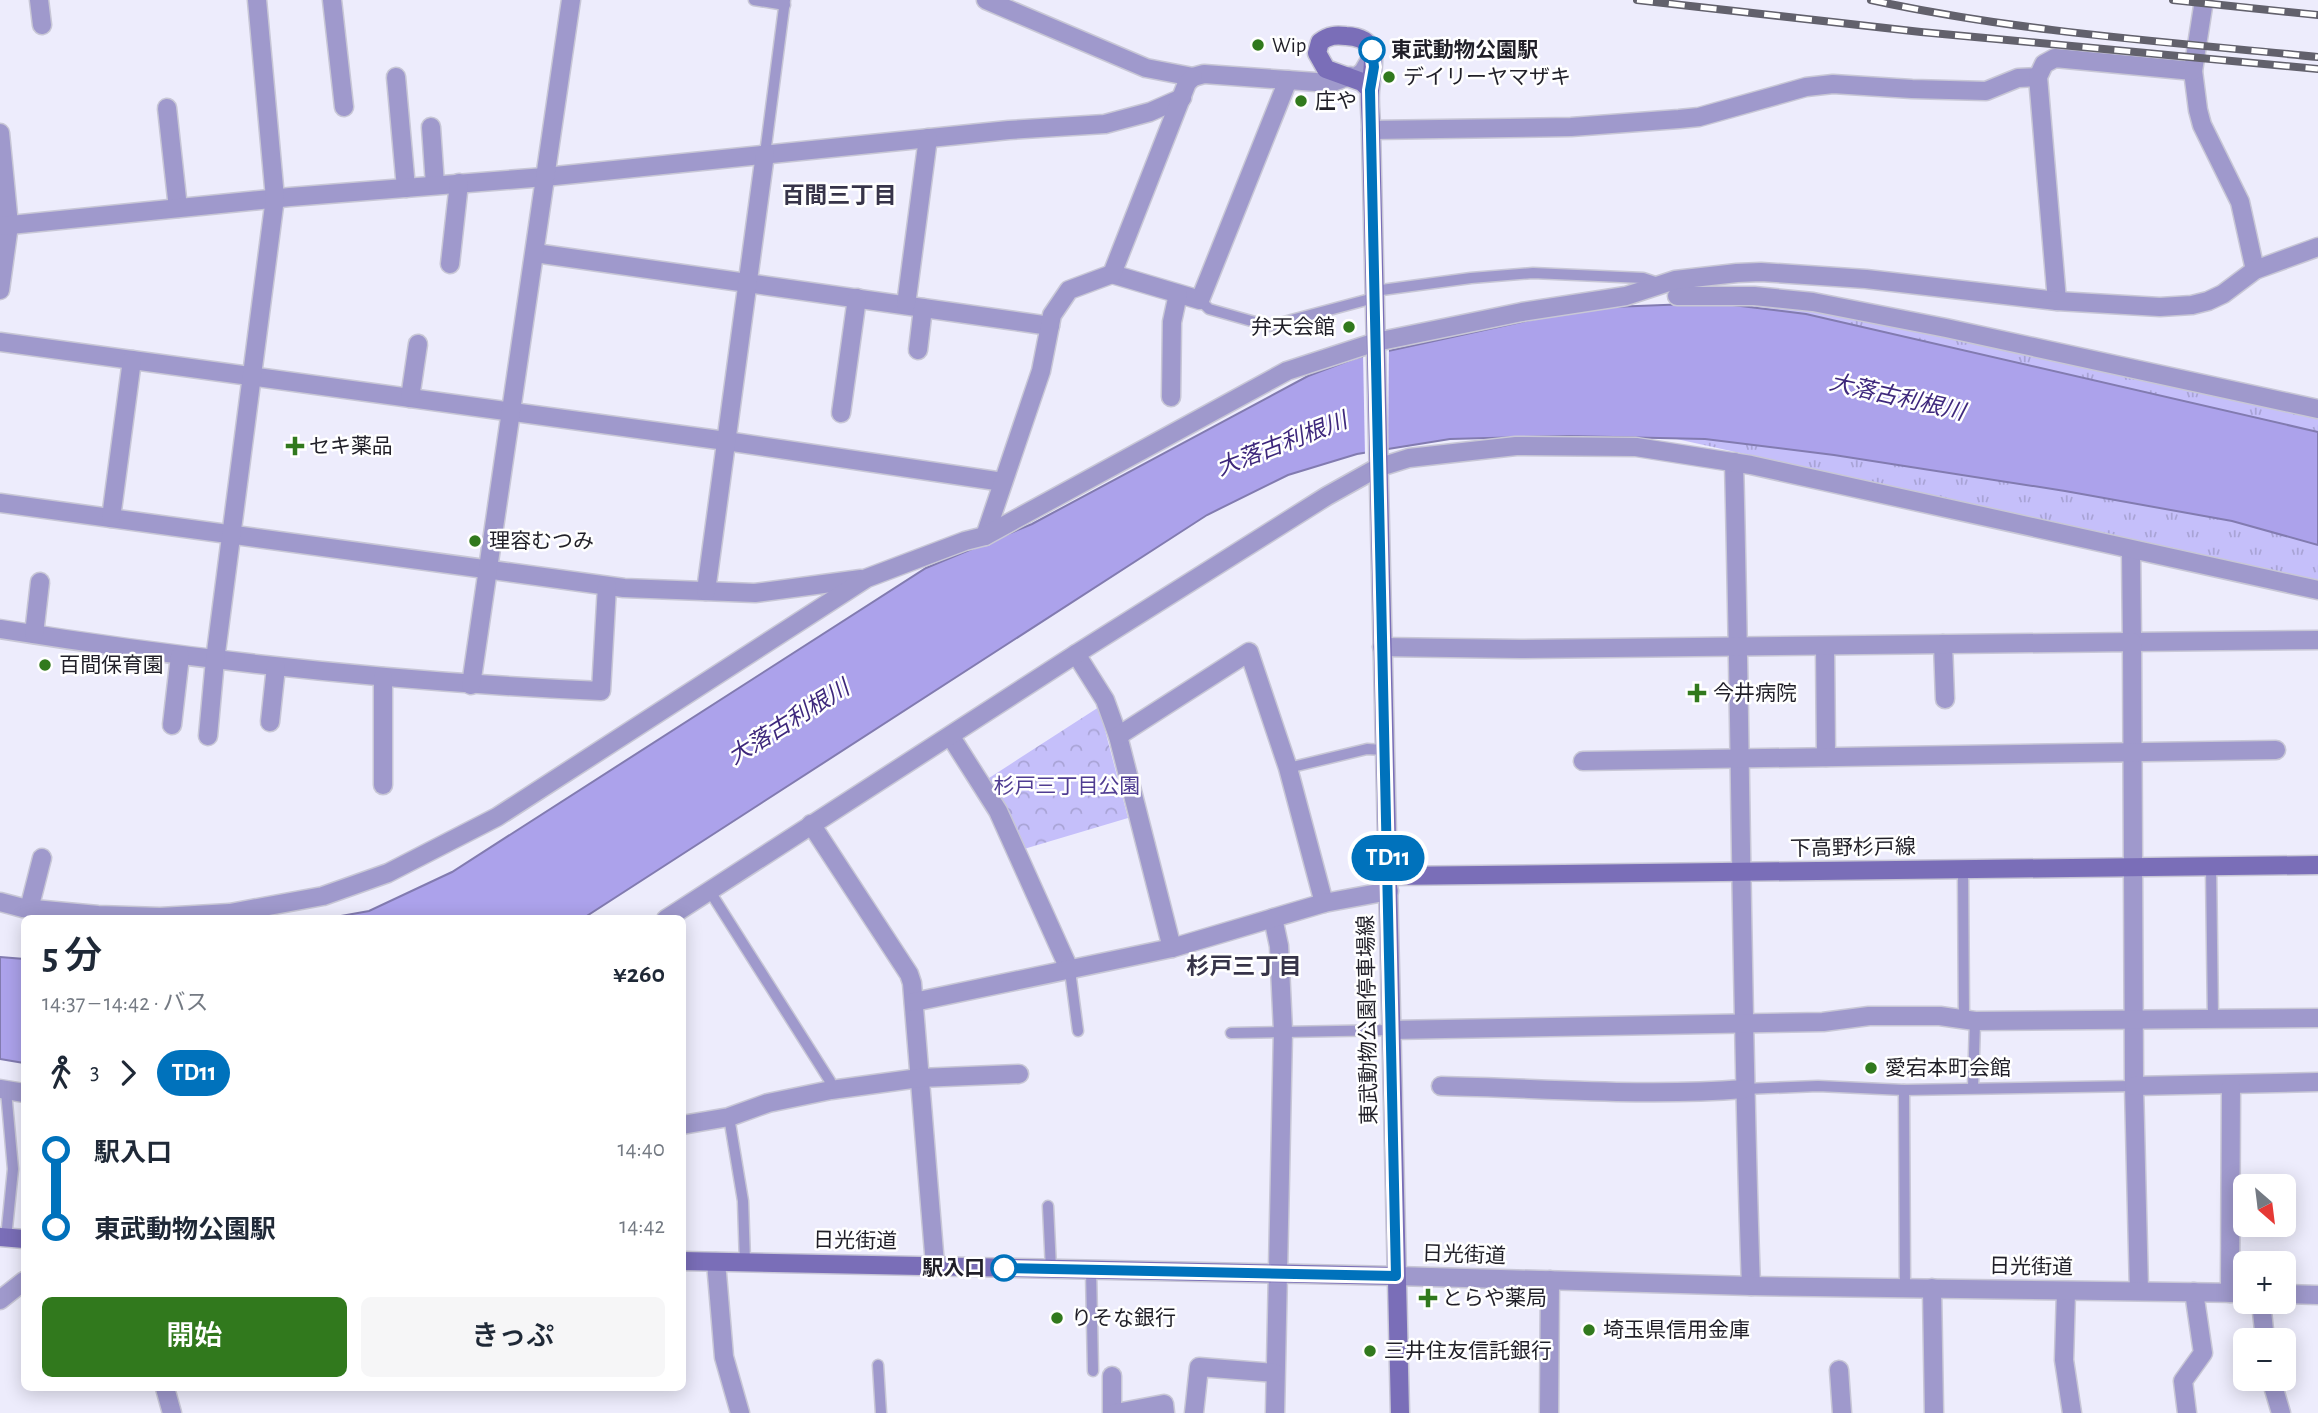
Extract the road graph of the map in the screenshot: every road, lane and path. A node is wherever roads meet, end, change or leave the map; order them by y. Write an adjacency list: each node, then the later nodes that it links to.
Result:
1 (38, 0): 9 (street)
2 (257, 0): 31 (street)
3 (332, 0): 20 (street)
4 (571, 0): 27 (street)
5 (754, 0): 8 (lane)
6 (986, 0): 16 (street)
7 (2204, 0): 12 (street)
8 (785, 3): 26 (lane)
9 (42, 25)
10 (1372, 50): 11 (main road); 13 (lane); 18 (main road)
11 (1320, 60): 13 (main road); 17 (street)
12 (2193, 71): 14 (street); 37 (street)
13 (1350, 76): 17 (street); 18 (main road)
14 (2039, 76): 23 (street); 47 (street)
15 (396, 77): 30 (street)
16 (1193, 77): 17 (street); 19 (street)
17 (1291, 80): 46 (street)
18 (1370, 90): 23 (main road)
19 (1182, 98): 25 (street); 38 (street)
20 (344, 107)
21 (167, 108): 32 (street)
22 (431, 127): 29 (street)
23 (1371, 130): 43 (main road)
24 (0, 133): 33 (street)
25 (928, 138): 26 (street); 48 (street)
26 (765, 154): 27 (street); 39 (street)
27 (545, 177): 28 (street); 35 (street)
28 (459, 183): 29 (street); 36 (street)
29 (435, 185): 30 (street)
30 (406, 188): 31 (street)
31 (275, 198): 32 (street); 55 (street)
32 (178, 208): 33 (street)
33 (4, 226): 41 (street)
34 (2318, 247): 37 (street)
35 (535, 253): 39 (street); 59 (street)
36 (450, 264)
37 (2255, 270): 47 (street)
38 (1112, 274): 42 (street); 49 (street)
39 (747, 283): 45 (street); 61 (street)
40 (1661, 284): 43 (lane); 47 (street); 52 (street)
41 (0, 290)
42 (1178, 294): 46 (street); 56 (street)
43 (1374, 294): 46 (lane); 52 (main road)
44 (1677, 296): 58 (street)
45 (857, 298): 48 (street); 60 (street)
46 (1200, 300)
47 (2057, 301)
48 (915, 306): 49 (street); 53 (street)
49 (1050, 326): 64 (street)
50 (0, 342): 54 (street)
51 (418, 344): 57 (street)
52 (1376, 345): 63 (main road, 東武動物公園停車場線); 68 (street)
53 (918, 350)
54 (132, 360): 55 (street); 66 (street)
55 (251, 377): 57 (street); 67 (street)
56 (1171, 397)
57 (410, 398): 59 (street)
58 (2318, 409)
59 (512, 412): 61 (street); 70 (street)
60 (841, 413)
61 (726, 441): 64 (street); 75 (street)
62 (1734, 462): 63 (street); 69 (street); 83 (street)
63 (1377, 463): 82 (main road, 東武動物公園停車場線); 84 (street)
64 (1003, 482): 68 (street)
65 (0, 503): 66 (street)
66 (111, 518): 67 (street)
67 (231, 534): 70 (street); 86 (street)
68 (985, 537): 71 (street)
69 (2131, 550): 74 (street); 79 (street)
70 (489, 569): 73 (street); 89 (street)
71 (867, 578): 75 (street); 117 (street)
72 (40, 582): 77 (street)
73 (607, 586): 75 (street); 89 (street)
74 (2318, 590)
75 (706, 591)
76 (0, 629): 77 (street)
77 (34, 634): 85 (street)
78 (2318, 640): 79 (street)
79 (2132, 642): 80 (street); 98 (street)
80 (1943, 644): 81 (street); 90 (street)
81 (1825, 646): 83 (street); 99 (street)
82 (1382, 647): 83 (street); 96 (main road, 東武動物公園停車場線)
83 (1739, 647): 100 (street)
84 (1076, 654): 94 (street); 95 (street)
85 (180, 656): 86 (street); 92 (street)
86 (215, 660): 87 (street); 93 (street)
87 (276, 667): 88 (street); 91 (street)
88 (383, 677): 89 (street); 103 (street)
89 (471, 685)
90 (1945, 699)
91 (270, 722)
92 (172, 725)
93 (208, 736)
94 (1118, 736): 102 (street); 120 (street)
95 (951, 737): 104 (street); 121 (street)
96 (1384, 750): 102 (lane); 111 (main road, 東武動物公園停車場線)
97 (2276, 750): 98 (street)
98 (2134, 752): 99 (street); 107 (street)
99 (1826, 757): 100 (street)
100 (1740, 758): 101 (street); 110 (street)
101 (1583, 761)
102 (1288, 768): 114 (street)
103 (383, 785)
104 (811, 824): 112 (street); 122 (street)
105 (42, 858): 115 (street)
106 (2318, 865): 108 (main road, 下高野杉戸線)
107 (2134, 867): 108 (main road, 下高野杉戸線); 109 (main road, 下高野杉戸線); 126 (street)
108 (2211, 867): 124 (lane)
109 (1962, 869): 110 (main road, 下高野杉戸線); 125 (lane)
110 (1741, 872): 111 (main road, 下高野杉戸線); 127 (street)
111 (1389, 883): 114 (street); 128 (main road, 東武動物公園停車場線)
112 (709, 890): 118 (street); 140 (lane)
113 (0, 902): 115 (street)
114 (1324, 903): 119 (street)
115 (29, 909): 116 (street)
116 (98, 915)
117 (195, 915)
118 (672, 915)
119 (1273, 918): 120 (street); 130 (street)
120 (1172, 948): 121 (street)
121 (1070, 971): 122 (street); 129 (lane)
122 (914, 1002): 133 (street)
123 (2318, 1018): 124 (street)
124 (2213, 1019): 126 (street)
125 (1969, 1020): 126 (street); 127 (street); 138 (lane)
126 (2134, 1020): 136 (street)
127 (1744, 1023): 128 (street); 139 (street)
128 (1391, 1030): 130 (lane); 156 (main road, 東武動物公園停車場線)
129 (1078, 1031)
130 (1283, 1031): 131 (lane); 155 (street)
131 (1231, 1033)
132 (1019, 1074): 133 (street)
133 (919, 1077): 140 (street); 152 (street)
134 (2318, 1082): 137 (street)
135 (1441, 1086): 139 (street)
136 (2134, 1086): 137 (street); 138 (lane); 163 (street)
137 (2231, 1086): 148 (street)
138 (1973, 1088): 141 (lane)
139 (1744, 1089): 141 (lane); 159 (street)
140 (831, 1090): 143 (street)
141 (1904, 1090): 160 (lane)
142 (10, 1091): 146 (lane)
143 (729, 1117): 144 (street); 151 (lane)
144 (686, 1124)
145 (1048, 1206): 153 (lane)
146 (3, 1237): 147 (main road)
147 (21, 1239)
148 (2237, 1251)
149 (686, 1261): 150 (main road, 日光街道)
150 (716, 1262): 151 (main road, 日光街道); 177 (street)
151 (745, 1262): 152 (main road, 日光街道)
152 (935, 1265): 153 (main road, 日光街道)
153 (1051, 1269): 154 (main road, 日光街道)
154 (1091, 1270): 155 (main road, 日光街道); 171 (lane)
155 (1276, 1275): 156 (main road, 日光街道); 172 (street)
156 (1396, 1276): 157 (street, 日光街道); 183 (main road, 東武動物公園停車場線)
157 (1550, 1280): 159 (street, 日光街道); 184 (street)
158 (21, 1283): 168 (street)
159 (1751, 1286): 160 (street, 日光街道)
160 (1905, 1288): 161 (street, 日光街道)
161 (1932, 1288): 162 (street, 日光街道); 186 (street)
162 (2066, 1291): 163 (street, 日光街道); 187 (street)
163 (2139, 1291): 164 (street, 日光街道)
164 (2194, 1292): 165 (street, 日光街道); 188 (street)
165 (2233, 1293)
166 (2296, 1294): 167 (street)
167 (2318, 1295)
168 (0, 1300)
169 (878, 1365): 178 (lane)
170 (1839, 1370): 185 (street)
171 (1093, 1371)
172 (1275, 1373): 181 (street); 182 (street)
173 (1112, 1376): 179 (street)
174 (166, 1391): 176 (street)
175 (2275, 1391): 189 (street)
176 (172, 1413)
177 (740, 1413)
178 (881, 1413)
179 (1114, 1413): 180 (street)
180 (1165, 1413)
181 (1194, 1413)
182 (1275, 1413)
183 (1400, 1413)
184 (1549, 1413)
185 (1842, 1413)
186 (1934, 1413)
187 (2072, 1413)
188 (2187, 1413)
189 (2281, 1413)

